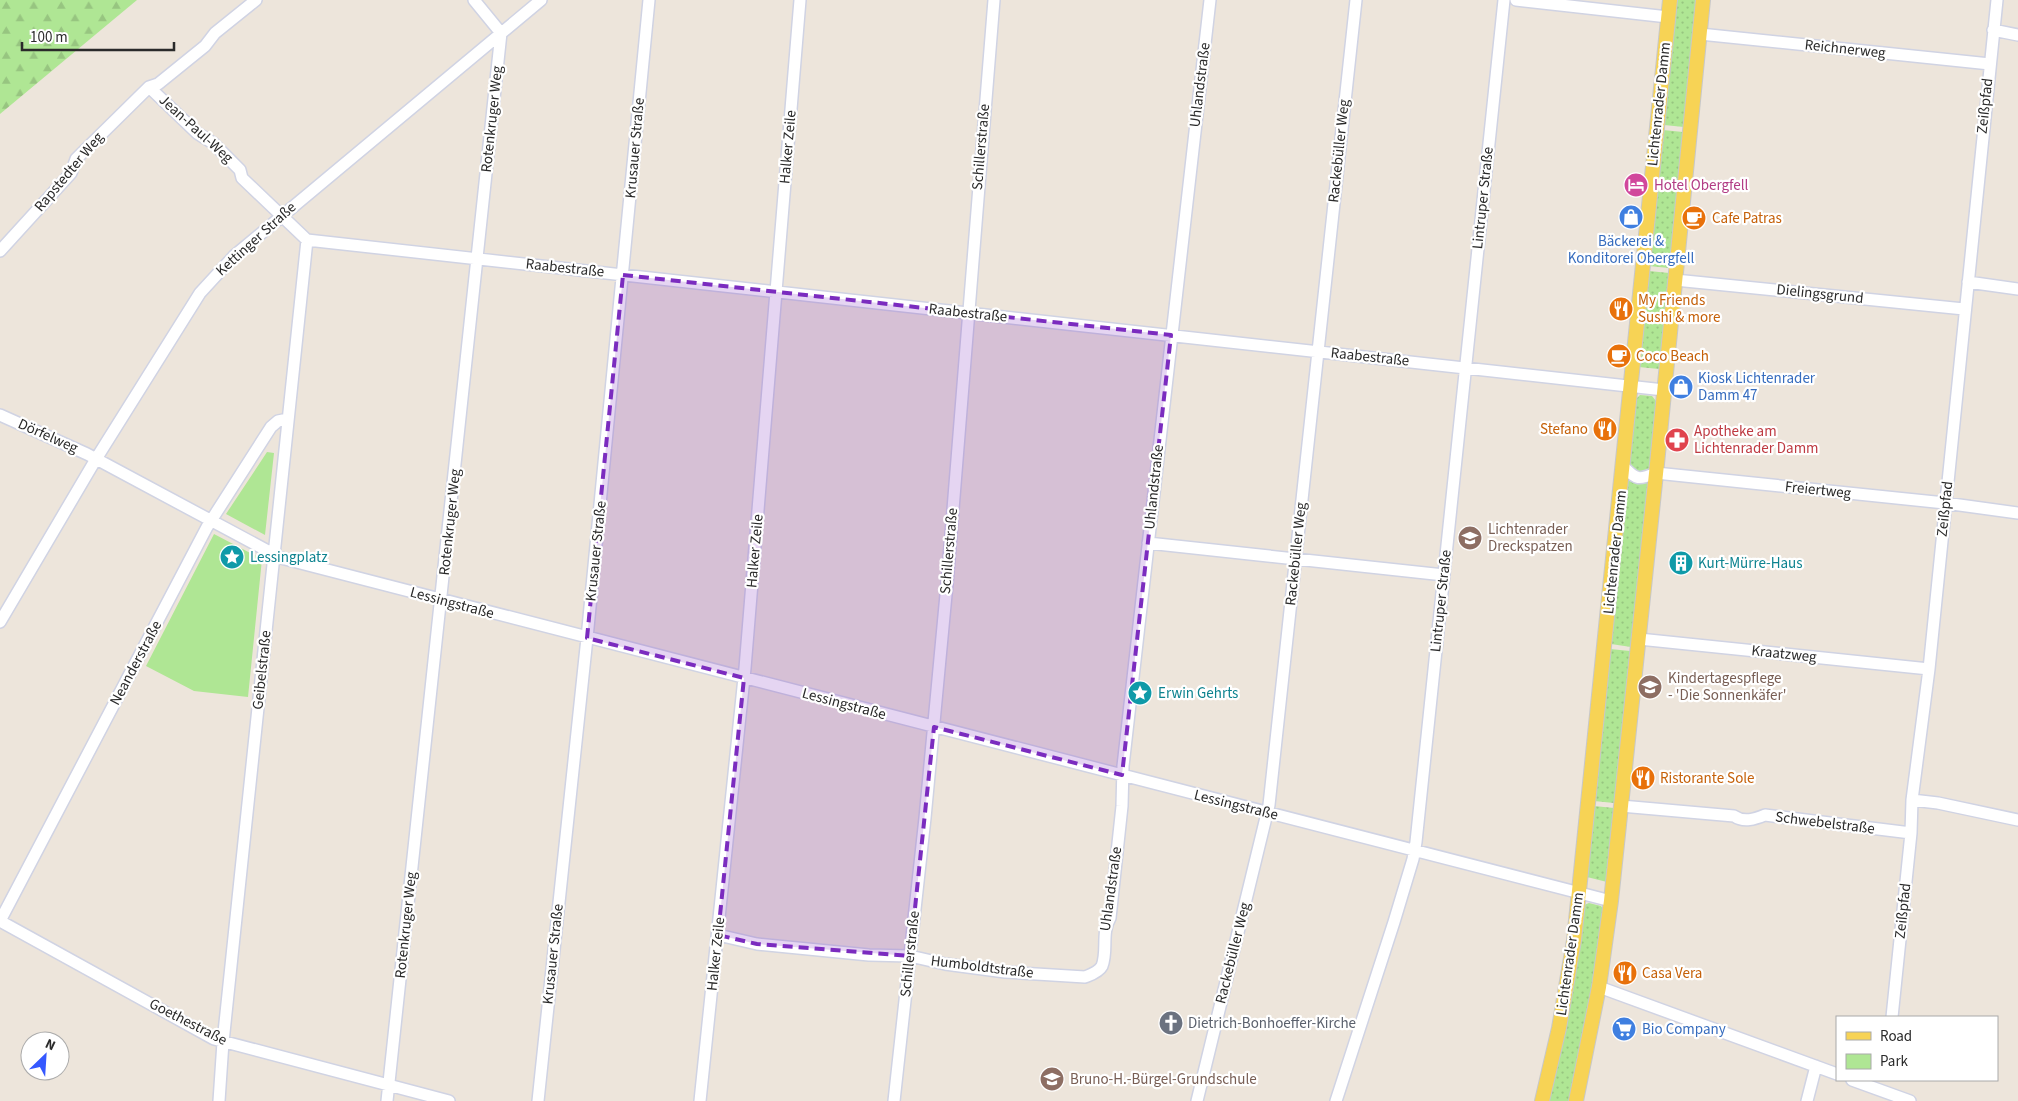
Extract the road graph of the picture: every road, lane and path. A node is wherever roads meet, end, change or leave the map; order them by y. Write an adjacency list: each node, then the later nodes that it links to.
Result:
1 (256, 0): 20 (street, Rapstedter Weg)
2 (474, 0): 16 (street)
3 (541, 0): 16 (street, Kettinger Straße)
4 (649, 0): 25 (street, Krusauer Straße)
5 (800, 0): 29 (street, Halker Zeile)
6 (994, 0): 31 (street, Schillerstraße)
7 (1210, 0): 32 (street, Uhlandstraße)
8 (1356, 0): 33 (street, Rackebüller Weg)
9 (1504, 0): 34 (street, Lintruper Straße)
10 (1516, 0): 14 (street)
11 (1670, 0): 14 (main road, Lichtenrader Damm)
12 (1704, 0): 17 (main road, Lichtenrader Damm)
13 (1997, 0): 15 (street, Zeißpfad)
14 (1668, 17): 35 (main road, Lichtenrader Damm)
15 (1994, 30): 18 (street); 19 (street, Zeißpfad)
16 (501, 33): 21 (street, Kettinger Straße); 24 (street, Rotenkruger Weg)
17 (1700, 34): 19 (street, Reichnerweg); 26 (main road, Lichtenrader Damm)
18 (2018, 35)
19 (1990, 64): 27 (street, Zeißpfad)
20 (149, 87): 21 (street, Jean-Paul-Weg); 23 (street, Rapstedter Weg)
21 (281, 216): 22 (street); 39 (street, Kettinger Straße)
22 (307, 240): 24 (street, Raabestraße); 38 (street, Geibelstraße)
23 (0, 251)
24 (478, 258): 25 (street, Raabestraße); 49 (street, Rotenkruger Weg)
25 (623, 275): 29 (street, Raabestraße); 51 (street, Krusauer Straße)
26 (1675, 280): 30 (street, Dielingsgrund); 36 (main road, Lichtenrader Damm)
27 (1968, 282): 28 (street); 30 (street, Zeißpfad)
28 (2018, 289)
29 (776, 292): 31 (street, Raabestraße); 54 (street, Halker Zeile)
30 (1964, 309): 42 (street, Zeißpfad)
31 (967, 313): 32 (street, Raabestraße); 55 (street, Schillerstraße)
32 (1171, 335): 33 (street, Raabestraße); 45 (street, Uhlandstraße)
33 (1317, 352): 34 (street, Raabestraße); 47 (street, Rackebüller Weg)
34 (1465, 368): 35 (street, Raabestraße); 48 (street, Lintruper Straße)
35 (1630, 386): 36 (street, Raabestraße); 40 (main road, Lichtenrader Damm)
36 (1664, 390): 41 (main road, Lichtenrader Damm)
37 (0, 415): 39 (street, Dörfelweg)
38 (288, 419): 44 (street, Neanderstraße); 46 (street, Geibelstraße)
39 (96, 459): 44 (street, Lessingstraße); 50 (street, Kettinger Straße)
40 (1624, 467): 41 (street, Freiertweg); 63 (main road, Lichtenrader Damm)
41 (1656, 473): 42 (street, Freiertweg); 52 (main road, Lichtenrader Damm)
42 (1945, 503): 43 (street, Freiertweg); 53 (street, Zeißpfad)
43 (2018, 513)
44 (211, 520): 46 (street, Lessingstraße); 65 (street, Neanderstraße)
45 (1148, 542): 47 (street); 56 (street, Uhlandstraße)
46 (274, 554): 49 (street, Lessingstraße); 71 (street, Geibelstraße)
47 (1296, 559): 48 (street); 59 (street, Rackebüller Weg)
48 (1444, 575): 62 (street, Lintruper Straße)
49 (442, 600): 51 (street, Lessingstraße); 75 (street, Rotenkruger Weg)
50 (0, 622)
51 (587, 638): 54 (street, Lessingstraße); 80 (street, Krusauer Straße)
52 (1639, 639): 53 (street, Kraatzweg); 58 (main road, Lichtenrader Damm)
53 (1929, 669): 57 (street, Zeißpfad)
54 (744, 678): 55 (street, Lessingstraße); 66 (street, Halker Zeile)
55 (934, 727): 56 (street, Lessingstraße); 67 (street, Schillerstraße)
56 (1122, 775): 59 (street, Lessingstraße); 68 (street, Uhlandstraße)
57 (1912, 800): 60 (street); 61 (street, Zeißpfad)
58 (1621, 806): 61 (street, Schwebelstraße); 64 (main road, Lichtenrader Damm)
59 (1267, 812): 62 (street, Lessingstraße); 83 (street, Rackebüller Weg)
60 (2018, 820)
61 (1911, 834): 70 (street, Zeißpfad)
62 (1414, 851): 63 (street, Lessingstraße); 84 (street, Lintruper Straße)
63 (1580, 893): 64 (street, Lessingstraße); 85 (main road, Lichtenrader Damm)
64 (1611, 901): 69 (main road, Lichtenrader Damm)
65 (0, 921): 71 (street, Goethestraße)
66 (718, 935): 67 (street, Humboldtstraße); 81 (street, Halker Zeile)
67 (910, 956): 68 (street, Humboldtstraße); 82 (street, Schillerstraße)
68 (1096, 972)
69 (1599, 987): 72 (street); 86 (main road, Lichtenrader Damm)
70 (1892, 1016)
71 (222, 1042): 75 (street, Goethestraße); 77 (street, Geibelstraße)
72 (1816, 1066): 73 (street); 87 (street)
73 (1836, 1074)
74 (1858, 1081): 76 (street)
75 (389, 1085): 78 (street, Rotenkruger Weg); 79 (street, Goethestraße)
76 (1883, 1085): 88 (street)
77 (218, 1101)
78 (387, 1101)
79 (449, 1101)
80 (538, 1101)
81 (700, 1101)
82 (894, 1101)
83 (1197, 1101)
84 (1336, 1101)
85 (1542, 1101)
86 (1576, 1101)
87 (1807, 1101)
88 (1910, 1101)

